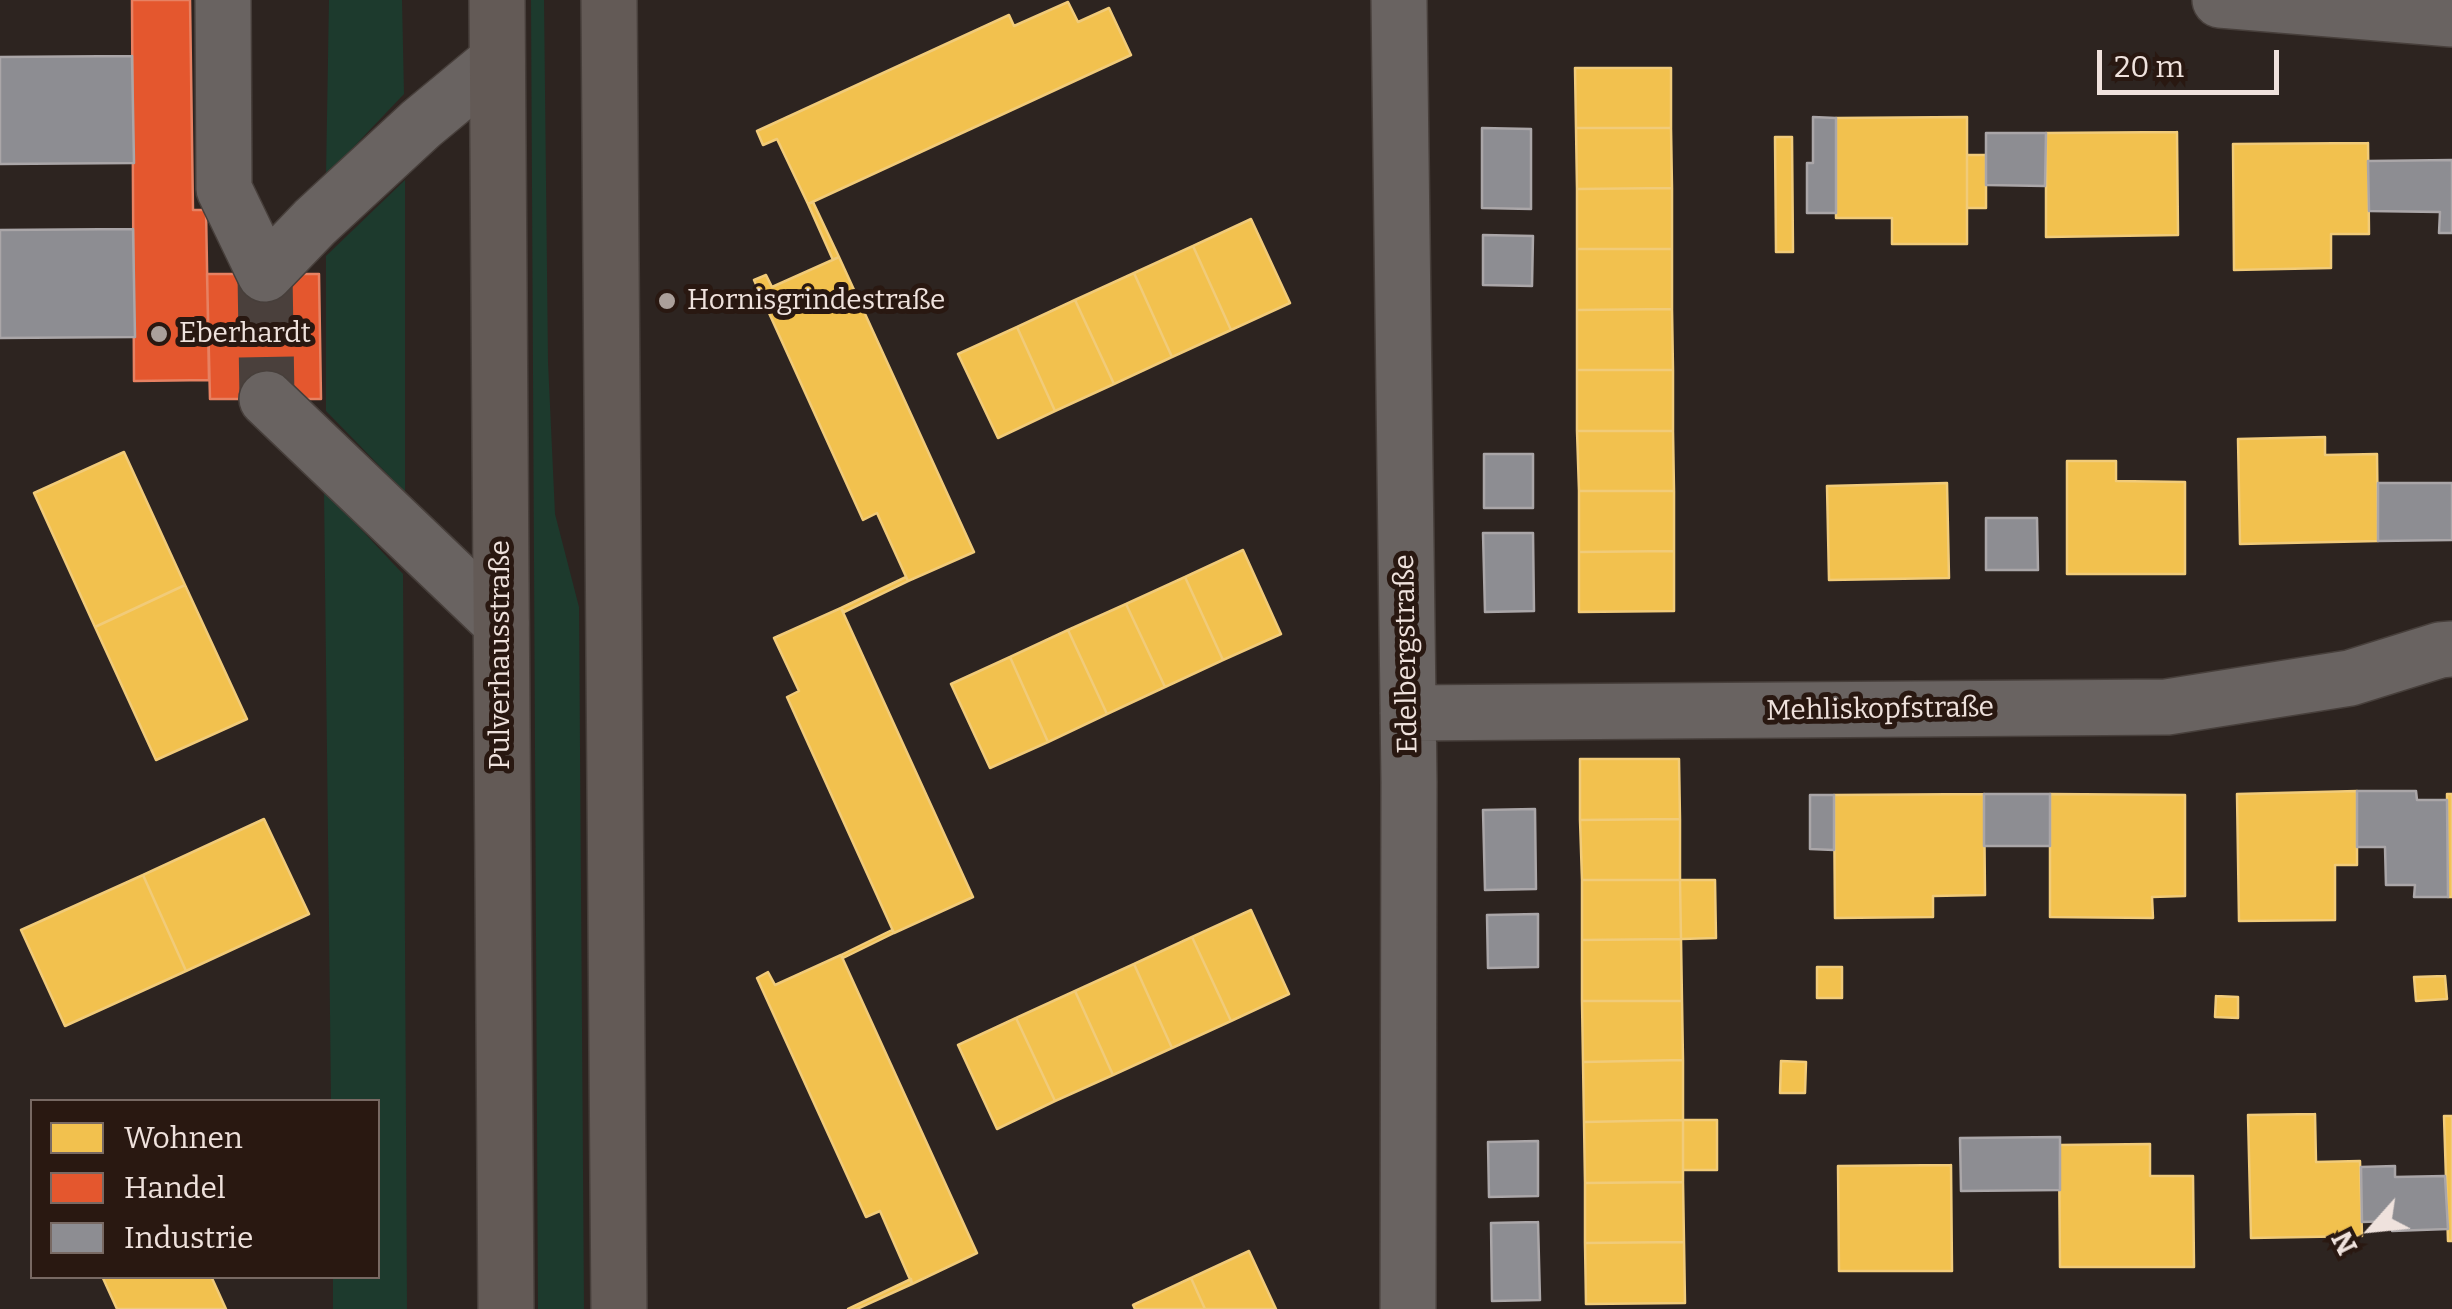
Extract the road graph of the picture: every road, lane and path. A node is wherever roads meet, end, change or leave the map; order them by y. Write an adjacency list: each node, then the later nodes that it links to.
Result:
1 (223, 0): 8 (street)
2 (497, 0): 8 (main road, Pulverhausstraße)
3 (609, 0): 14 (main road)
4 (1399, 0): 12 (street, Edelbergstraße)
5 (2220, 0): 6 (street)
6 (2355, 6): 7 (street)
7 (2452, 18)
8 (497, 61): 10 (main road, Pulverhausstraße)
9 (268, 399): 10 (street)
10 (501, 623): 13 (main road, Pulverhausstraße)
11 (2452, 649): 12 (street, Mehliskopfstraße)
12 (1408, 713): 15 (street, Edelbergstraße)
13 (506, 1309)
14 (619, 1309)
15 (1408, 1309)

